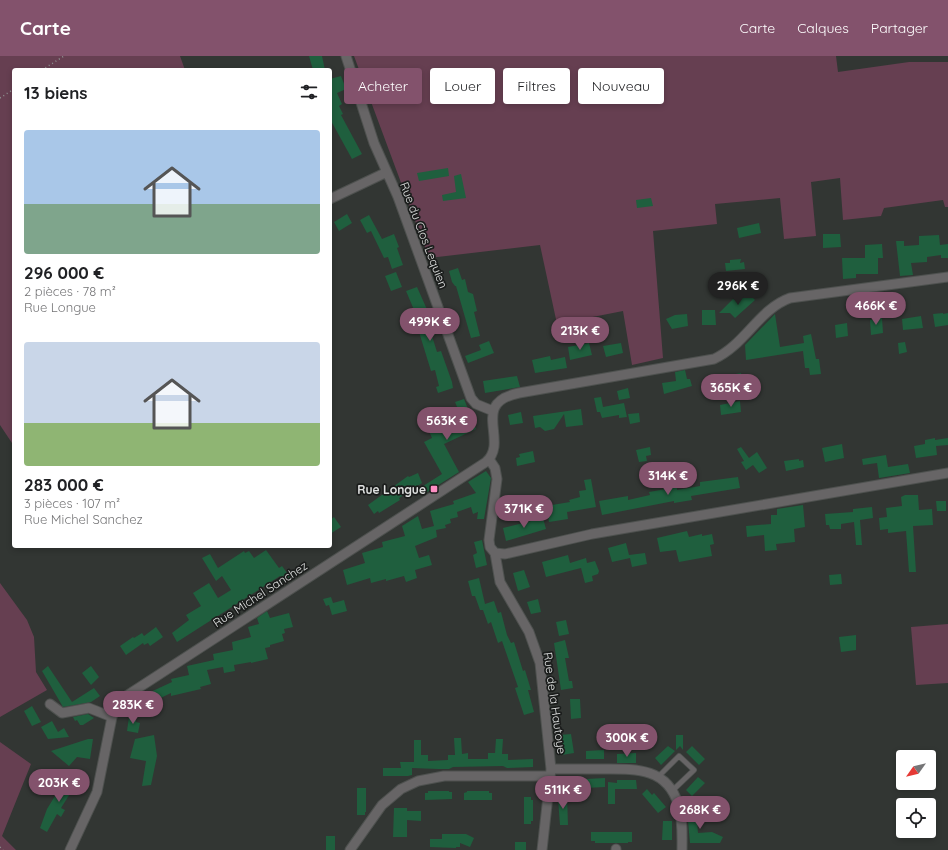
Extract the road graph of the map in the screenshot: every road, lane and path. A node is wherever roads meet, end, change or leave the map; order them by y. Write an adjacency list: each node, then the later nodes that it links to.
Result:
1 (64, 56): 3 (path)
2 (346, 56): 6 (street, Rue du Clos Lequien)
3 (45, 68)
4 (12, 90): 5 (path)
5 (0, 98)
6 (387, 172): 7 (street); 9 (street, Rue du Clos Lequien)
7 (332, 198)
8 (948, 277): 9 (street)
9 (493, 411): 10 (street)
10 (489, 459): 12 (street, Rue de la Hautoye); 14 (street, Rue Michel Sanchez)
11 (948, 473): 12 (street)
12 (495, 553): 15 (street, Rue de la Hautoye)
13 (50, 704): 14 (street)
14 (112, 717): 20 (street, Rue Michel Sanchez)
15 (551, 773): 16 (street); 21 (street); 22 (street, Rue de la Hautoye)
16 (658, 777): 17 (street); 17 (lane)
17 (672, 791): 23 (street)
18 (0, 847): 19 (path)
19 (3, 850)
20 (70, 850)
21 (350, 850)
22 (542, 850)
23 (682, 850)

